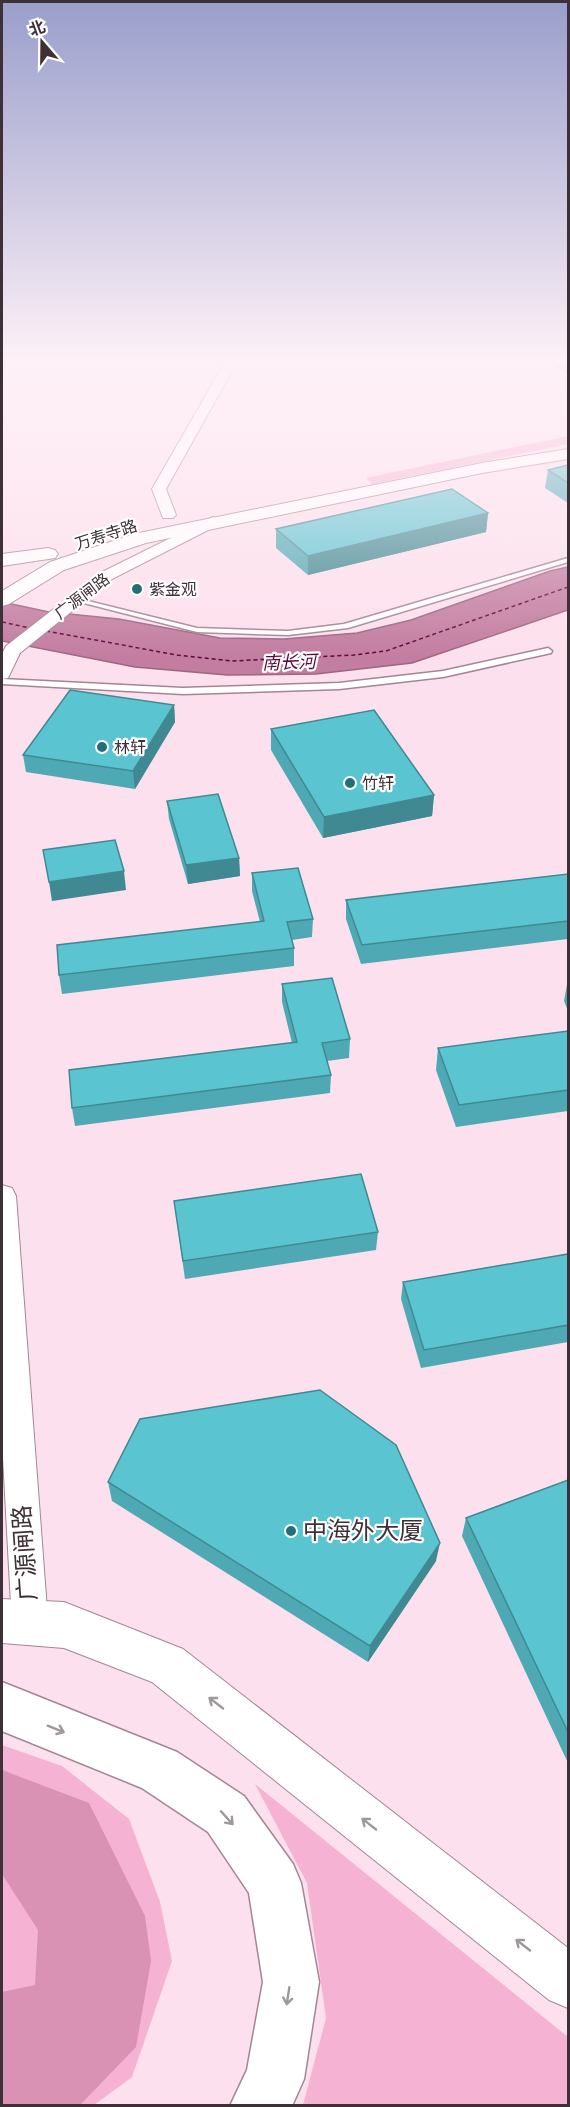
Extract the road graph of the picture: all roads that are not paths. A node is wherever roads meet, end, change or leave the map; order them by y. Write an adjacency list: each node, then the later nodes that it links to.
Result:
1 (175, 460): 6 (street)
2 (432, 460): 4 (street)
3 (529, 460): 7 (street, 万寿寺路)
4 (387, 469)
5 (199, 508): 6 (street, 万寿寺路)
6 (168, 515): 8 (street, 万寿寺路)
7 (213, 522): 11 (street, 万寿寺路); 12 (street, 广源闸路)
8 (48, 554): 9 (street); 11 (street, 万寿寺路)
9 (2, 560)
10 (568, 560): 12 (lane)
11 (3, 592)
12 (75, 600): 14 (street, 广源闸路)
13 (548, 651): 15 (lane)
14 (2, 674)
15 (2, 682)
16 (2, 1197): 17 (street, 广源闸路)
17 (16, 1622): 19 (street, one-way to 17)
18 (2, 1707): 20 (highway, one-way to 20)
19 (568, 1981)
20 (259, 2106)

